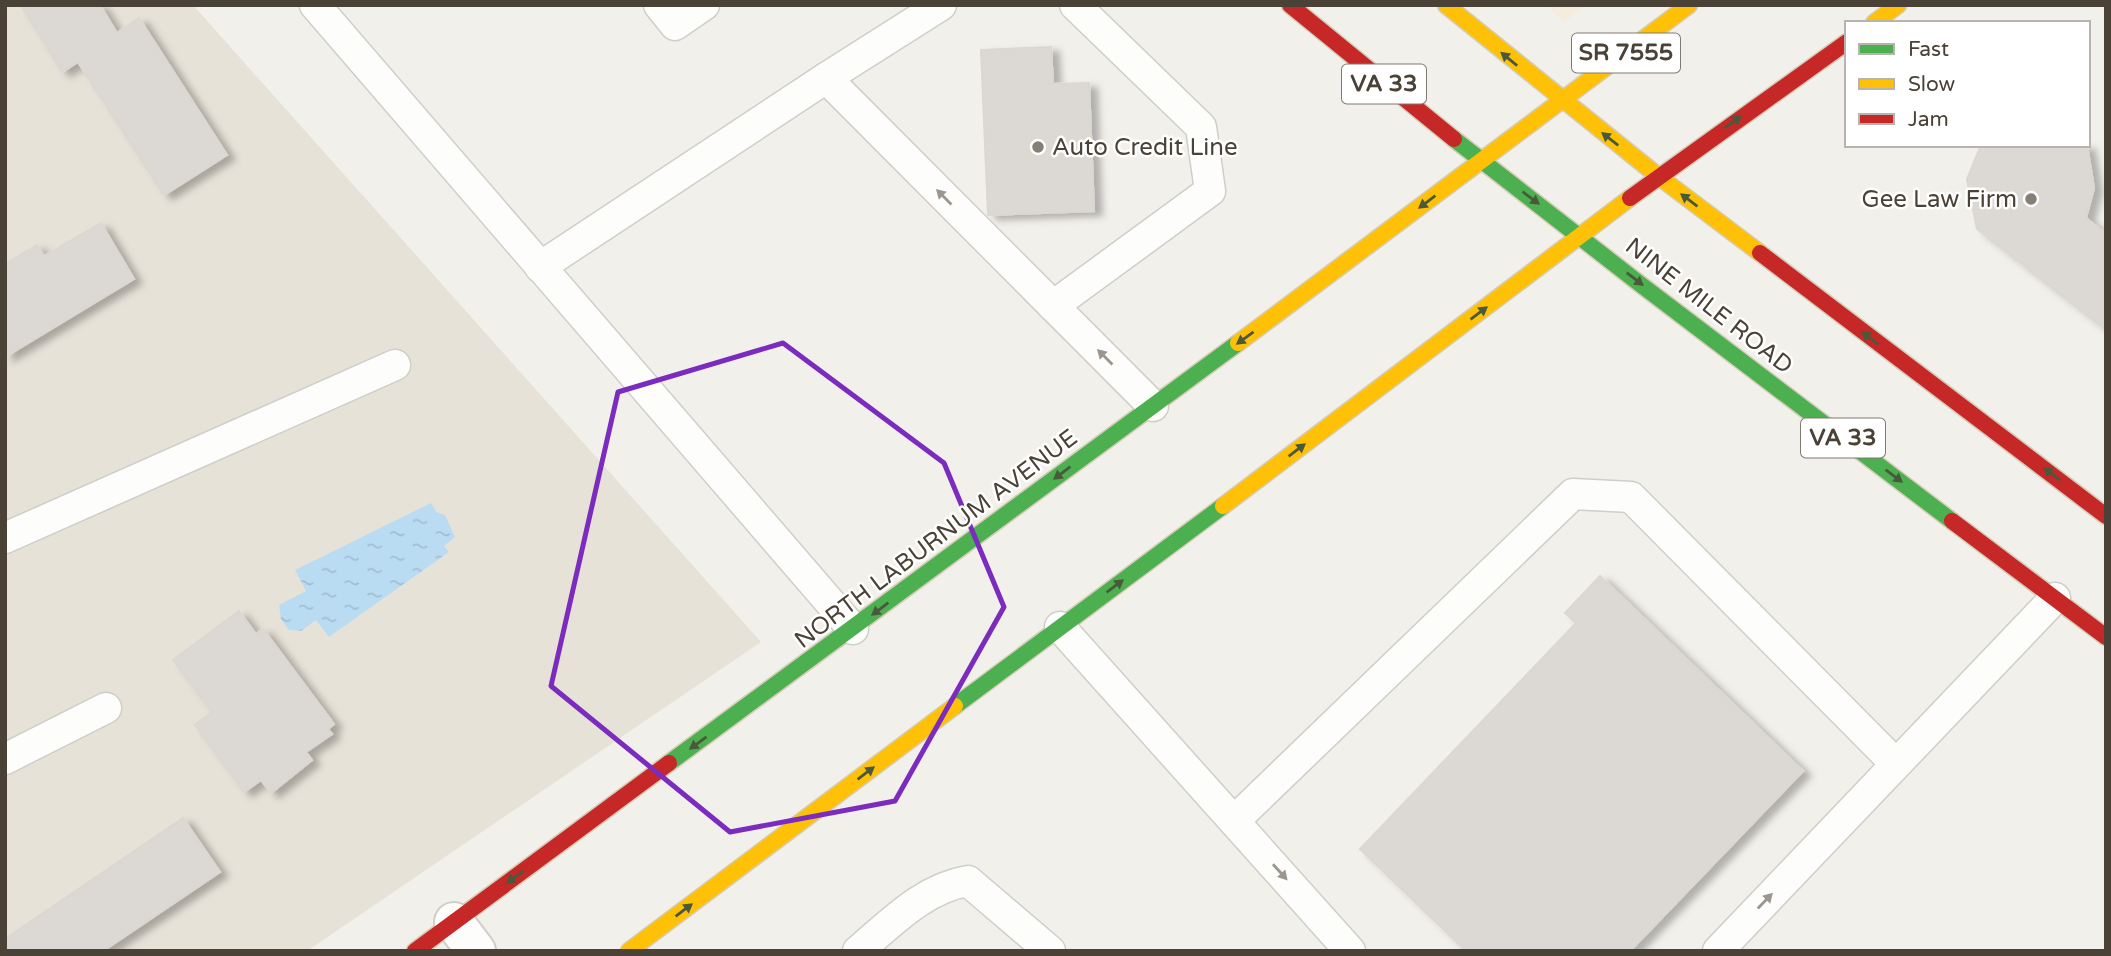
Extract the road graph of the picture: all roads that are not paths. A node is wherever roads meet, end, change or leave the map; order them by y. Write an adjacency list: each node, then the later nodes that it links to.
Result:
1 (316, 5): 17 (lane)
2 (659, 5): 3 (lane)
3 (704, 5)
4 (941, 5): 12 (lane)
5 (1075, 5): 18 (lane)
6 (1290, 5): 14 (main road, NINE MILE ROAD / VA 33)
7 (1446, 5): 13 (main road, one-way to 7)
8 (1689, 5): 13 (main road, SR 7555)
9 (1898, 5): 10 (main road)
10 (1877, 21)
11 (1845, 43): 15 (main road, one-way to 11)
12 (826, 78): 17 (lane); 18 (lane, one-way to 12)
13 (1563, 101): 14 (main road, NORTH LABURNUM AVENUE); 15 (main road, one-way to 13)
14 (1481, 160): 16 (main road, NINE MILE ROAD / VA 33, one-way to 16); 20 (main road, NORTH LABURNUM AVENUE, one-way to 20)
15 (1658, 176): 16 (main road); 21 (main road, one-way to 15)
16 (1581, 237): 23 (main road, NINE MILE ROAD / VA 33, one-way to 23); 24 (main road, one-way to 16)
17 (540, 267): 25 (lane)
18 (1053, 306): 20 (lane, one-way to 18)
19 (395, 365): 22 (lane)
20 (1153, 406): 25 (main road, NORTH LABURNUM AVENUE, one-way to 25)
21 (2104, 512)
22 (5, 538)
23 (2055, 598): 26 (main road, NINE MILE ROAD / VA 33); 29 (lane)
24 (1060, 627): 30 (lane); 33 (main road, one-way to 24)
25 (853, 629): 31 (main road, NORTH LABURNUM AVENUE, one-way to 31)
26 (2106, 636)
27 (106, 708): 28 (lane)
28 (5, 759)
29 (1896, 764): 30 (lane); 37 (lane, one-way to 29)
30 (1234, 821): 36 (lane, one-way to 36)
31 (465, 936): 32 (main road, NORTH LABURNUM AVENUE)
32 (415, 951)
33 (629, 951)
34 (858, 951): 35 (lane)
35 (1050, 951)
36 (1350, 951)
37 (1717, 951)

